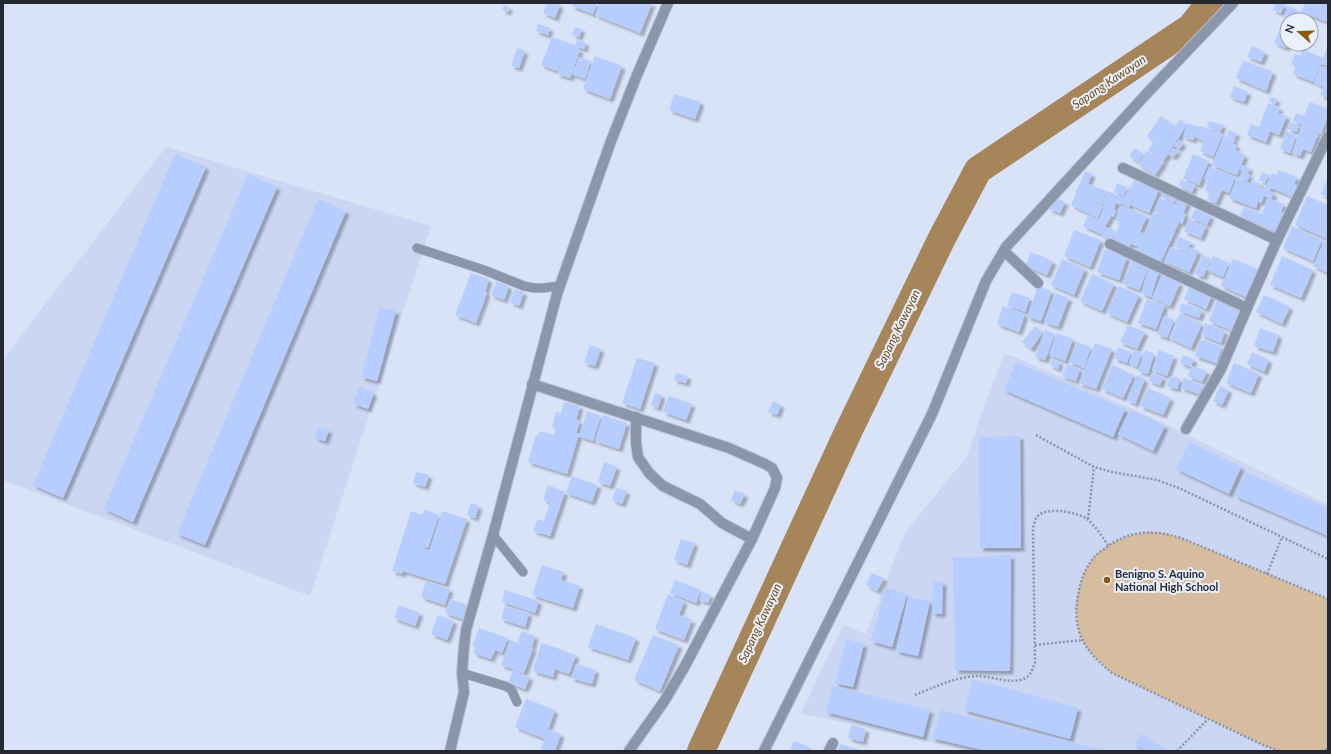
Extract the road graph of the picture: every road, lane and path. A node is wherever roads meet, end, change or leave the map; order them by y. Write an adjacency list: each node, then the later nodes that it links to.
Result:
1 (668, 3): 10 (street)
2 (1234, 3): 8 (street)
3 (1328, 136): 5 (street)
4 (1123, 168): 5 (street)
5 (1277, 240): 11 (street)
6 (1110, 244): 11 (street)
7 (417, 248): 10 (lane)
8 (1004, 251): 9 (street); 35 (street)
9 (1038, 283)
10 (559, 286): 12 (street)
11 (1247, 308): 14 (street)
12 (532, 384): 13 (street); 18 (street)
13 (636, 417): 20 (street); 20 (street)
14 (1186, 429)
15 (1036, 435): 16 (path)
16 (1094, 467): 17 (path); 19 (path)
17 (1088, 519): 21 (path); 27 (path)
18 (494, 535): 23 (lane); 28 (street)
19 (1282, 537): 22 (path); 24 (path)
20 (752, 539): 34 (street)
21 (1108, 545): 24 (path); 26 (path)
22 (1328, 559)
23 (523, 572)
24 (1267, 574): 25 (path)
25 (1328, 599)
26 (1083, 640): 27 (path); 31 (path)
27 (1034, 646): 29 (path)
28 (462, 673): 30 (lane); 33 (street)
29 (915, 695)
30 (517, 702)
31 (1208, 719): 36 (path); 37 (path)
32 (1326, 750): 38 (path)
33 (450, 751)
34 (628, 751)
35 (764, 751)
36 (1177, 751)
37 (1279, 751)
38 (1321, 751)

